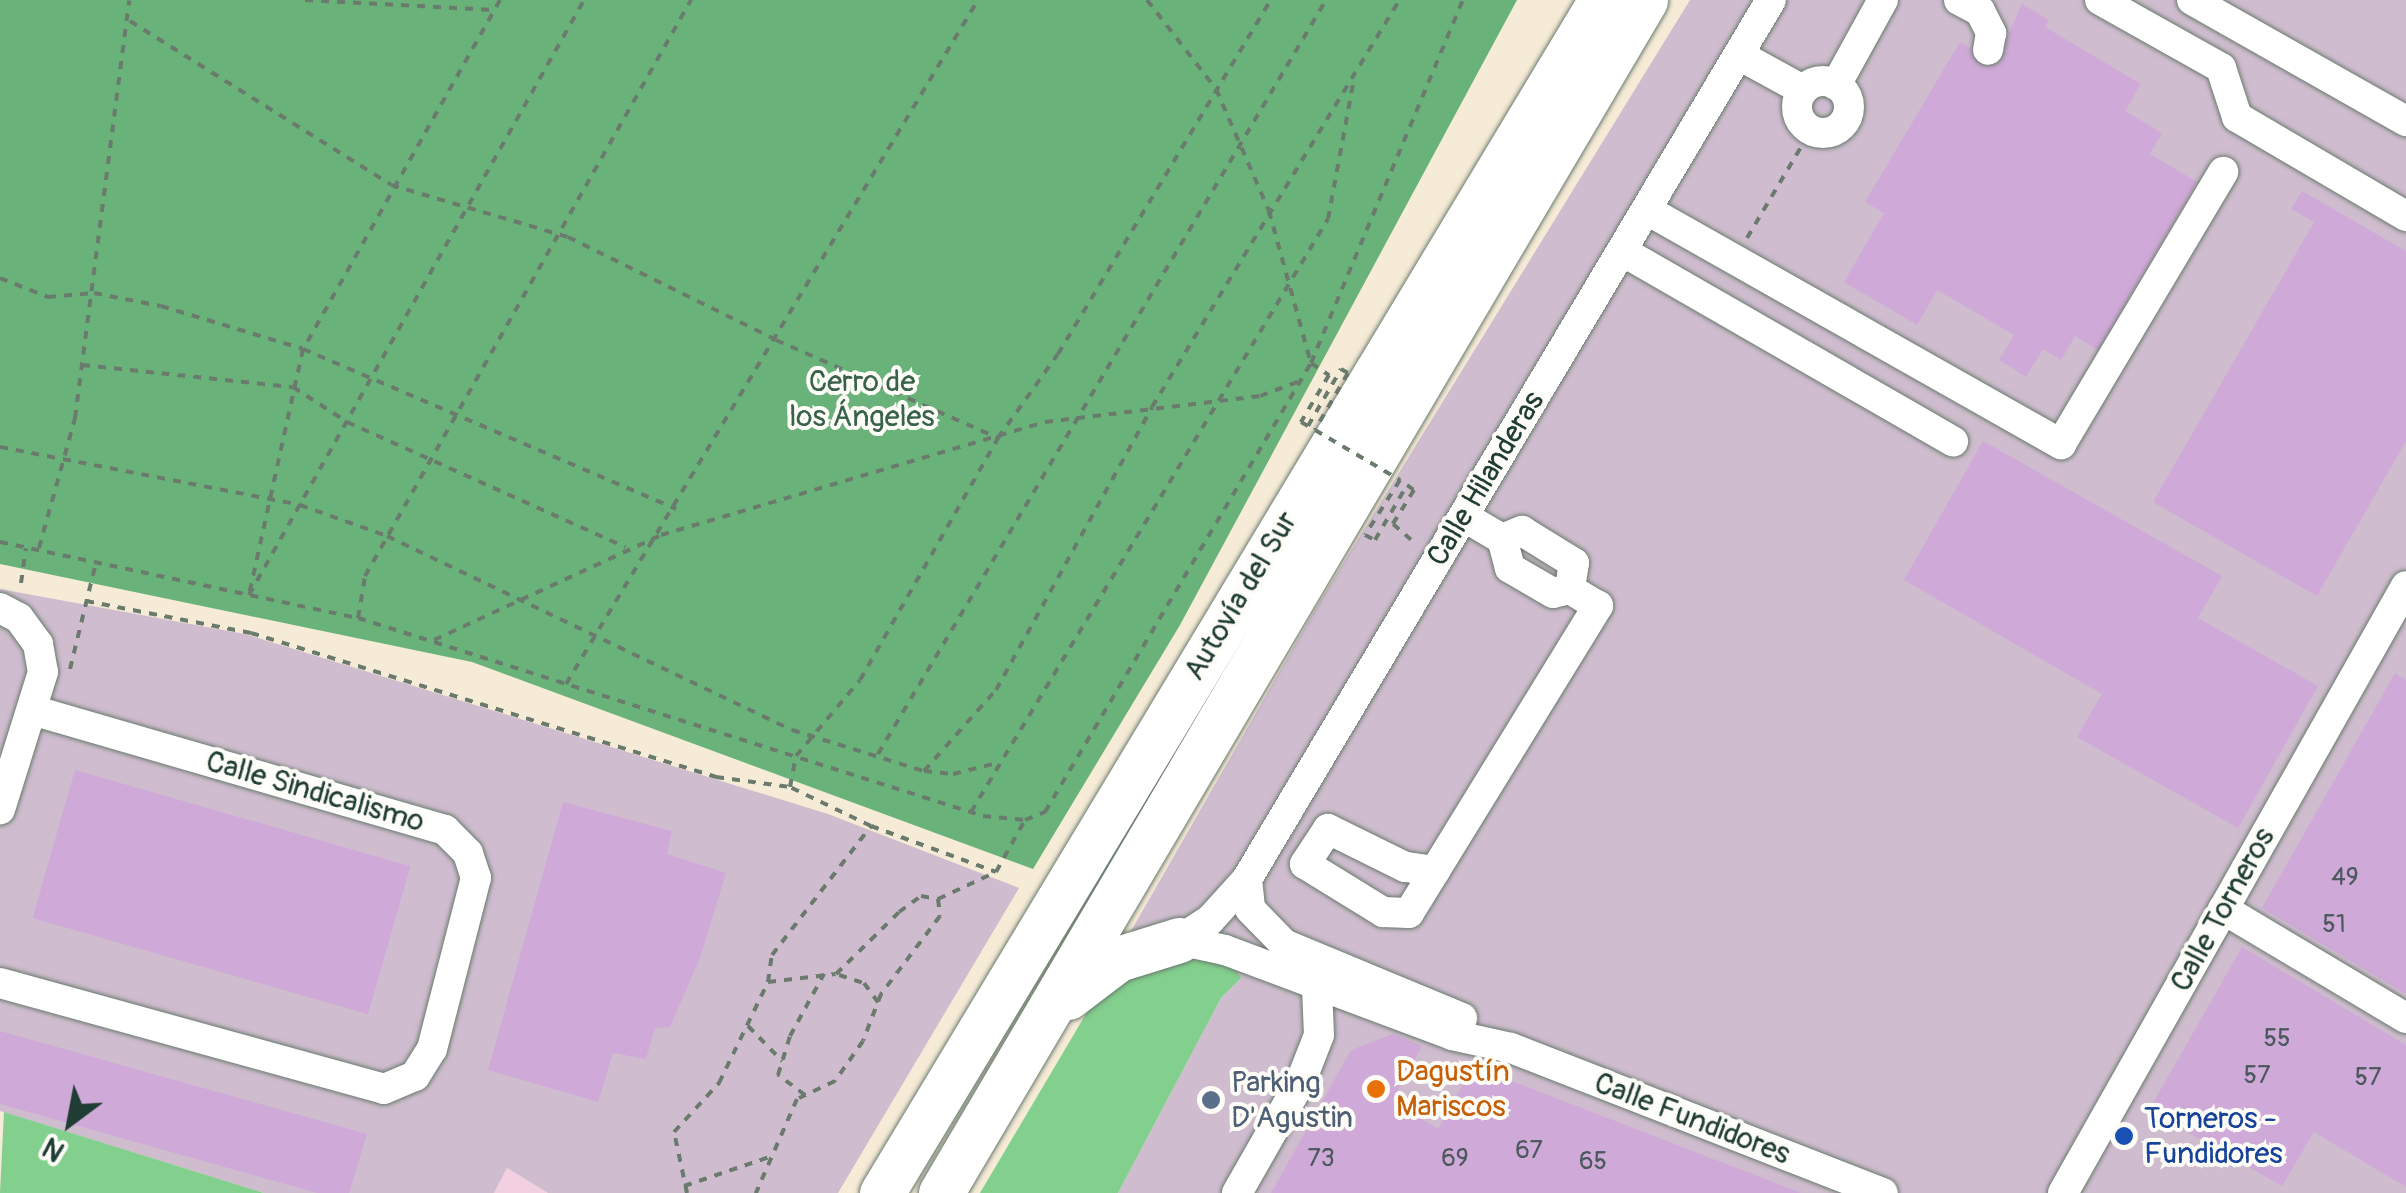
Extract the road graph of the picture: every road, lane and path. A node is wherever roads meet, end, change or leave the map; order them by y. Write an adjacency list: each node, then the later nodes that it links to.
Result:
1 (129, 0): 21 (path)
2 (305, 0): 20 (path)
3 (500, 0): 20 (path)
4 (584, 0): 33 (path)
5 (692, 0): 38 (path)
6 (978, 0): 44 (path)
7 (1147, 0): 26 (path)
8 (1270, 0): 26 (path)
9 (1326, 0): 30 (path)
10 (1399, 0): 24 (path)
11 (1463, 0): 46 (path)
12 (1571, 0): 36 (highway)
13 (1601, 0): 36 (highway, Autovía del Sur)
14 (1645, 0): 108 (highway, Autovía del Sur)
15 (1771, 0): 23 (street, Calle Hilanderas)
16 (1884, 0): 25 (street)
17 (1959, 0): 22 (street)
18 (2100, 0): 37 (street)
19 (2192, 0): 28 (street)
20 (494, 10): 32 (path)
21 (130, 21): 32 (path); 43 (path)
22 (1988, 50)
23 (1739, 55): 27 (street); 34 (street, Calle Hilanderas)
24 (1354, 79): 35 (path); 42 (path)
25 (1836, 85): 27 (street); 29 (street)
26 (1216, 90): 30 (path); 56 (path)
27 (1802, 90): 29 (street)
28 (2406, 121)
29 (1811, 130): 40 (path)
30 (1238, 142): 35 (path); 53 (path)
31 (2223, 172): 40 (street)
32 (391, 184): 33 (path); 45 (path)
33 (469, 206): 38 (path); 48 (path)
34 (1647, 210): 39 (street, Calle Hilanderas); 40 (street)
35 (1269, 211): 42 (path); 52 (path)
36 (1472, 212): 113 (highway, Autovía del Sur)
37 (2406, 216)
38 (554, 232): 44 (path); 54 (path)
39 (1622, 250): 57 (street); 64 (street, Calle Hilanderas)
40 (1734, 259)
41 (0, 278): 43 (path)
42 (1290, 284): 46 (path); 51 (path)
43 (94, 293): 45 (path); 47 (path)
44 (776, 340): 56 (path); 63 (path)
45 (304, 349): 48 (path); 50 (path)
46 (1310, 363): 49 (path); 71 (path, bridge)
47 (82, 365): 50 (path); 59 (path)
48 (370, 380): 54 (path); 55 (path)
49 (1300, 381): 51 (path); 94 (path)
50 (293, 386): 55 (path); 61 (path)
51 (1222, 400): 52 (path); 89 (path)
52 (1152, 408): 53 (path); 90 (path)
53 (1080, 417): 56 (path); 87 (path)
54 (452, 418): 60 (path); 63 (path)
55 (347, 422): 60 (path); 62 (path)
56 (998, 438): 65 (path); 86 (path)
57 (1953, 442)
58 (0, 447): 59 (path)
59 (60, 458): 61 (path); 70 (path)
60 (430, 459): 66 (path); 68 (path)
61 (273, 502): 62 (path); 75 (path)
62 (300, 505): 66 (path); 75 (path)
63 (676, 509): 65 (path)
64 (1465, 517): 71 (street, Calle Hilanderas); 96 (street)
65 (661, 535): 68 (path); 81 (path)
66 (388, 536): 76 (path); 79 (path)
67 (0, 542): 69 (path)
68 (626, 547): 76 (path)
69 (26, 548): 70 (path); 73 (path)
70 (38, 550): 72 (path)
71 (1438, 558): 98 (street, Calle Hilanderas)
72 (96, 562): 75 (path); 77 (path)
73 (20, 582)
74 (2406, 586): 80 (street, Calle Torneros)
75 (249, 595): 79 (path)
76 (518, 601): 81 (path); 82 (path)
77 (86, 602): 83 (path); 91 (path)
78 (0, 608): 85 (street)
79 (358, 618): 82 (path)
80 (2395, 633): 100 (street, Calle Torneros)
81 (596, 638): 84 (path); 86 (path)
82 (430, 641): 84 (path)
83 (68, 674)
84 (566, 684): 88 (path)
85 (32, 710): 92 (street); 106 (street, Calle Sindicalismo)
86 (815, 737): 87 (path); 88 (path)
87 (878, 754): 90 (path)
88 (796, 756): 91 (path); 93 (path)
89 (997, 763): 90 (path); 93 (path)
90 (924, 771)
91 (790, 787): 95 (path)
92 (0, 809)
93 (971, 812): 94 (path)
94 (1024, 820): 97 (path)
95 (870, 826): 97 (path); 105 (path)
96 (1435, 871)
97 (996, 872): 99 (path)
98 (1247, 879): 101 (street, Calle Hilanderas); 104 (street, Calle Fundidores)
99 (938, 899): 103 (path); 107 (path)
100 (2223, 908): 109 (street); 123 (street, Calle Torneros)
101 (1179, 940): 104 (street, Calle Fundidores); 108 (highway)
102 (824, 974): 103 (path); 105 (path); 111 (path)
103 (836, 974): 107 (path)
104 (1327, 976): 121 (street); 122 (street, Calle Fundidores)
105 (768, 982): 110 (path)
106 (0, 983)
107 (878, 1002): 112 (path)
108 (1053, 1008): 120 (highway, Autovía del Sur)
109 (2406, 1018)
110 (748, 1026): 111 (path); 115 (path)
111 (782, 1062): 112 (path)
112 (805, 1095): 114 (path)
113 (917, 1132): 118 (highway); 119 (highway, Autovía del Sur)
114 (772, 1156): 115 (path); 117 (path)
115 (684, 1186): 116 (path)
116 (687, 1193)
117 (756, 1193)
118 (856, 1193)
119 (882, 1193)
120 (941, 1193)
121 (1236, 1193)
122 (1883, 1193)
123 (2063, 1193)

